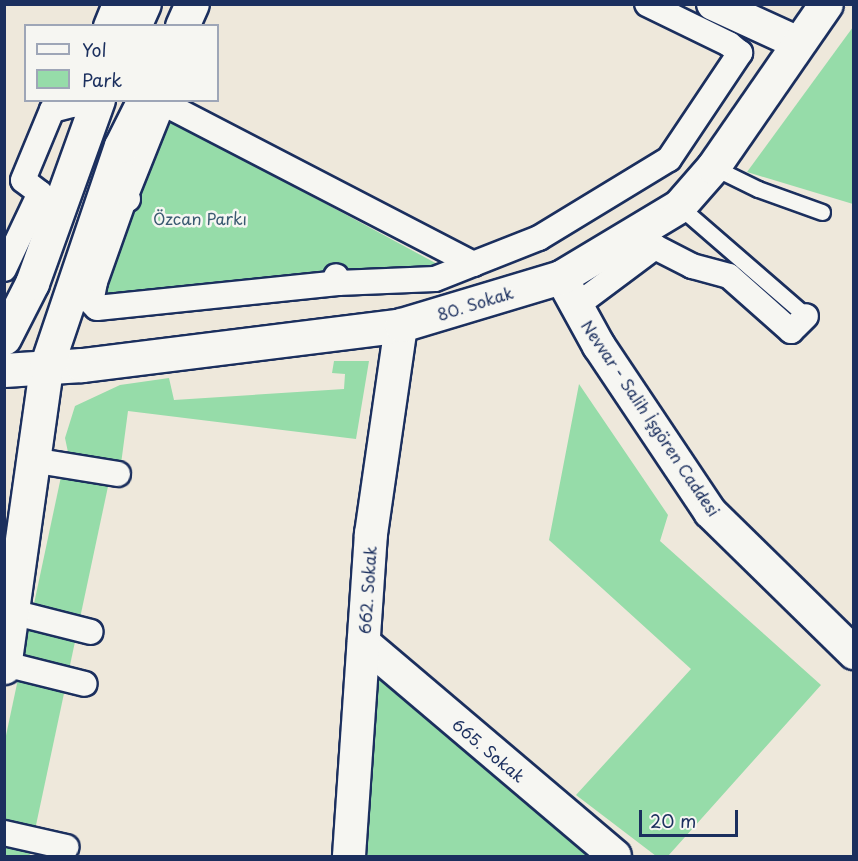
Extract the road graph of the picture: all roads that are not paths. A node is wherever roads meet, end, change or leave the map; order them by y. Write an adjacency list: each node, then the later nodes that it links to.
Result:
1 (115, 4): 8 (street)
2 (144, 4): 9 (street)
3 (192, 4): 10 (street)
4 (210, 4): 11 (street)
5 (647, 4): 21 (street)
6 (713, 4): 12 (street)
7 (826, 4): 12 (street, 80. Sokak)
8 (107, 24)
9 (135, 24)
10 (183, 24)
11 (200, 24)
12 (798, 43): 18 (street, 80. Sokak)
13 (73, 102): 22 (street)
14 (97, 102): 27 (street)
15 (156, 102): 28 (street)
16 (157, 102): 21 (street)
17 (159, 102): 21 (street)
18 (713, 167): 19 (street, 80. Sokak); 20 (lane)
19 (679, 206): 23 (street, 80. Sokak); 25 (lane)
20 (822, 212)
21 (474, 264)
22 (4, 269)
23 (561, 277): 24 (street, Nevvar - Salih İşgören Caddesi); 26 (street, 80. Sokak)
24 (576, 306): 25 (street); 35 (street, Nevvar - Salih İşgören Caddesi)
25 (807, 316)
26 (401, 325): 28 (street, 80. Sokak); 34 (street, 662. Sokak)
27 (4, 338)
28 (46, 367): 29 (street, 80. Sokak); 30 (street)
29 (4, 370)
30 (32, 460): 31 (street); 32 (street)
31 (118, 474)
32 (12, 612): 33 (street); 36 (street)
33 (91, 632)
34 (364, 643): 40 (street, 662. Sokak); 41 (street, 665. Sokak)
35 (854, 653)
36 (5, 666): 37 (street)
37 (85, 684)
38 (4, 833): 39 (street)
39 (66, 846)
40 (349, 856)
41 (615, 856)

